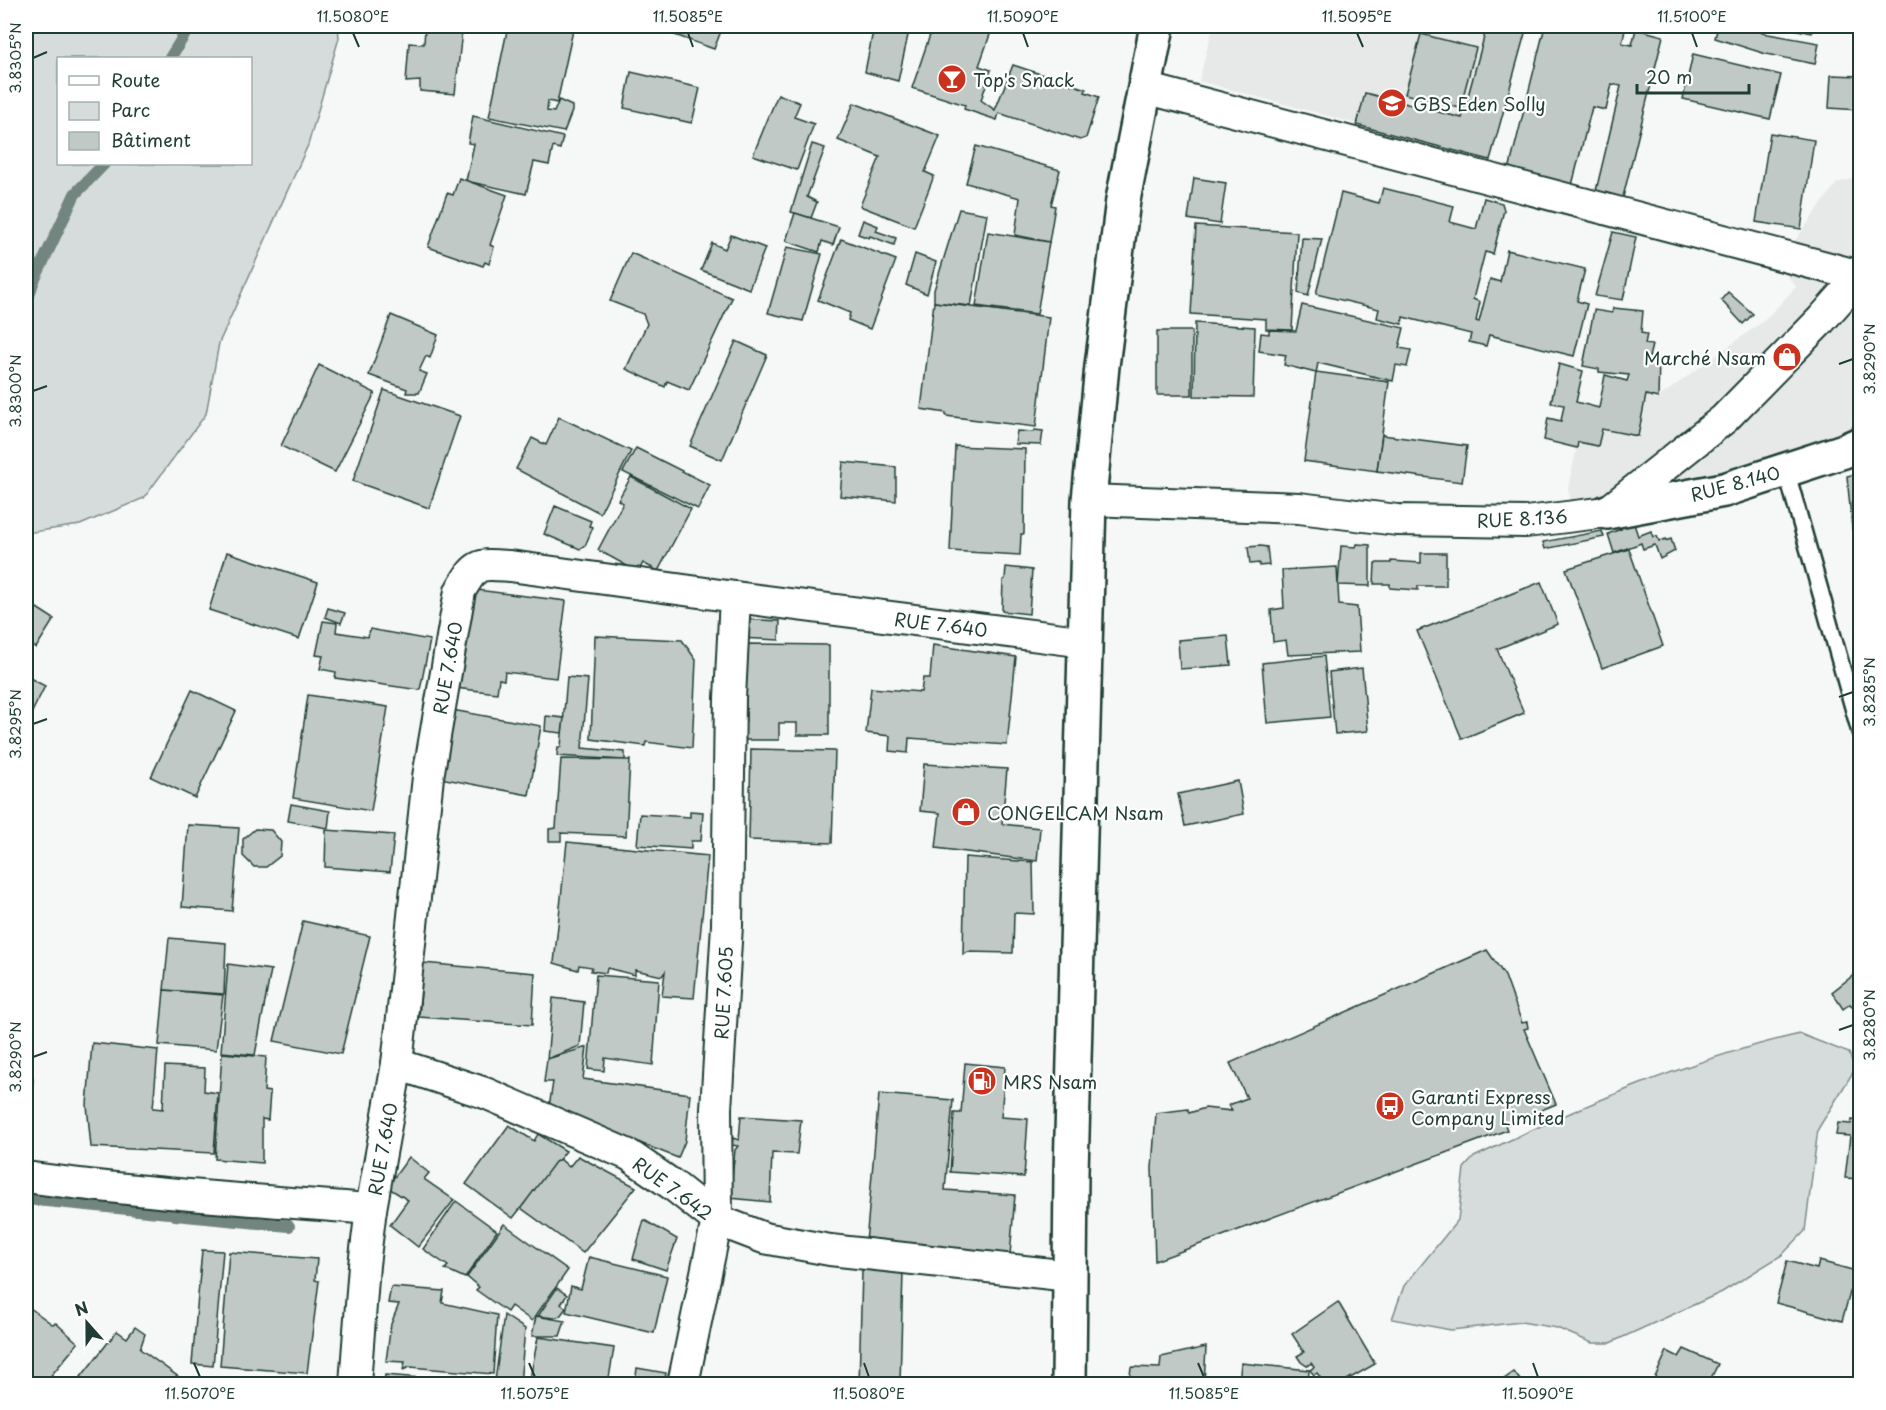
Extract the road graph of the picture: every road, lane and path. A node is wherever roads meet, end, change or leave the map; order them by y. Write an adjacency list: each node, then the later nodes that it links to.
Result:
1 (1157, 26): 2 (main road)
2 (1145, 88): 3 (street); 6 (main road)
3 (1860, 276): 7 (street)
4 (1860, 444): 5 (main road, RUE 8.140)
5 (1786, 470): 7 (main road, RUE 8.140); 10 (lane)
6 (1089, 500): 7 (street, RUE 8.136); 9 (main road)
7 (1607, 512)
8 (735, 597): 9 (street, RUE 7.640); 11 (street, RUE 7.640); 14 (street, RUE 7.605)
9 (1086, 642): 15 (main road)
10 (1860, 732)
11 (397, 1064): 13 (street, RUE 7.640); 14 (street, RUE 7.642)
12 (26, 1177): 13 (street)
13 (371, 1209): 16 (street, RUE 7.640)
14 (717, 1220): 15 (street, RUE 7.642); 17 (street, RUE 7.605)
15 (1070, 1276): 18 (main road)
16 (354, 1384)
17 (683, 1384)
18 (1069, 1384)

